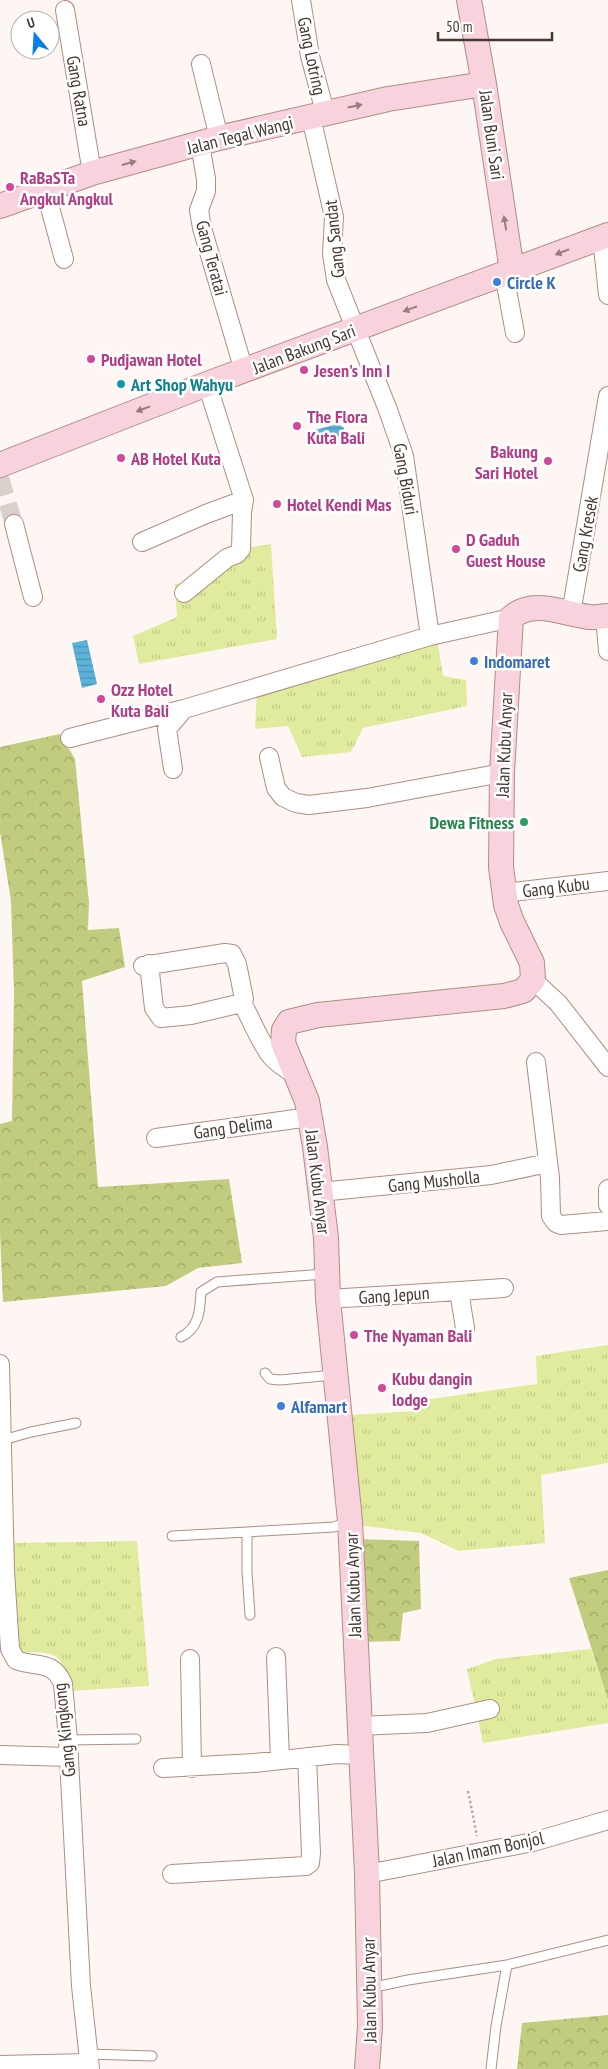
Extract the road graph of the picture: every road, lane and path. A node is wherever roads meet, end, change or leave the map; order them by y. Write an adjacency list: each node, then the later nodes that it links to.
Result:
1 (301, 0): 6 (street, Gang Lotring)
2 (469, 0): 5 (street, Jalan Buni Sari)
3 (65, 10): 8 (street, Gang Ratna)
4 (201, 64): 7 (street)
5 (484, 84): 6 (street, Jalan Tegal Wangi, one-way to 5); 13 (street, Jalan Buni Sari, one-way to 5)
6 (318, 115): 7 (street, Jalan Tegal Wangi); 15 (street, Gang Sandat)
7 (210, 141): 8 (street, Jalan Tegal Wangi, one-way to 7); 17 (street, Gang Teratai)
8 (92, 173): 9 (street, Jalan Tegal Wangi)
9 (45, 189): 10 (street, Jalan Tegal Wangi); 12 (street)
10 (0, 206)
11 (605, 236): 13 (street, Jalan Bakung Sari, one-way to 13); 14 (street)
12 (64, 259)
13 (508, 272): 15 (street, Jalan Bakung Sari, one-way to 15); 16 (street)
14 (608, 295)
15 (356, 329): 17 (street, Jalan Bakung Sari); 29 (street, Gang Biduri)
16 (515, 333)
17 (244, 371): 18 (street, Jalan Bakung Sari)
18 (207, 384): 20 (street, Jalan Bakung Sari, one-way to 20); 21 (street)
19 (608, 396): 26 (street, Gang Kresek)
20 (0, 465)
21 (244, 500): 23 (street); 24 (street)
22 (14, 524): 25 (street)
23 (142, 542)
24 (184, 593)
25 (33, 597)
26 (571, 614): 27 (street); 28 (street)
27 (606, 616): 30 (street)
28 (511, 618): 29 (street); 35 (street, Jalan Kubu Anyar)
29 (430, 636): 31 (street)
30 (608, 651)
31 (184, 709): 32 (street); 34 (street)
32 (70, 738)
33 (269, 757): 35 (street)
34 (173, 769)
35 (502, 773): 37 (street, Jalan Kubu Anyar)
36 (608, 881): 37 (street, Gang Kubu)
37 (504, 893): 38 (street, Jalan Kubu Anyar)
38 (533, 980): 41 (street); 42 (street, Jalan Kubu Anyar)
39 (242, 1002): 39 (street); 42 (street)
40 (536, 1062): 45 (street)
41 (608, 1067)
42 (296, 1076): 43 (street, Jalan Kubu Anyar)
43 (310, 1117): 44 (street, Gang Delima); 47 (street, Jalan Kubu Anyar)
44 (156, 1138)
45 (548, 1163): 47 (street, Gang Musholla); 49 (street)
46 (608, 1189): 48 (street)
47 (320, 1192): 50 (street, Jalan Kubu Anyar)
48 (608, 1205)
49 (608, 1221)
50 (328, 1273): 53 (street, Jalan Kubu Anyar); 55 (lane)
51 (504, 1288): 52 (street, Gang Jepun)
52 (459, 1291): 53 (street, Gang Jepun); 54 (street)
53 (328, 1299): 58 (street, Jalan Kubu Anyar)
54 (465, 1328)
55 (181, 1337)
56 (0, 1364): 60 (street, Gang Kingkong)
57 (265, 1373): 58 (lane)
58 (337, 1374): 61 (street, Jalan Kubu Anyar)
59 (76, 1423): 60 (lane)
60 (3, 1440): 70 (street, Gang Kingkong)
61 (350, 1520): 62 (lane); 68 (street, Jalan Kubu Anyar)
62 (247, 1532): 63 (lane); 64 (lane)
63 (172, 1536)
64 (250, 1615)
65 (276, 1657): 74 (street)
66 (190, 1659): 76 (street)
67 (490, 1709): 68 (street)
68 (359, 1726): 72 (street, Jalan Kubu Anyar)
69 (136, 1739): 70 (lane)
70 (68, 1749): 71 (street); 86 (street, Gang Kingkong)
71 (0, 1755)
72 (361, 1755): 73 (street); 81 (street, Jalan Kubu Anyar)
73 (307, 1757): 74 (street); 80 (street)
74 (280, 1760): 76 (street)
75 (163, 1768): 76 (street)
76 (192, 1768)
77 (468, 1791): 79 (path)
78 (608, 1820): 79 (street, Jalan Imam Bonjol)
79 (480, 1853): 81 (street, Jalan Imam Bonjol)
80 (172, 1874)
81 (367, 1874): 84 (street, Jalan Kubu Anyar)
82 (608, 1940): 83 (lane)
83 (506, 1965): 84 (lane); 89 (lane)
84 (370, 1988): 88 (street, Jalan Kubu Anyar)
85 (152, 2056): 86 (lane)
86 (89, 2062): 87 (street)
87 (0, 2065)
88 (367, 2069)
89 (491, 2069)

